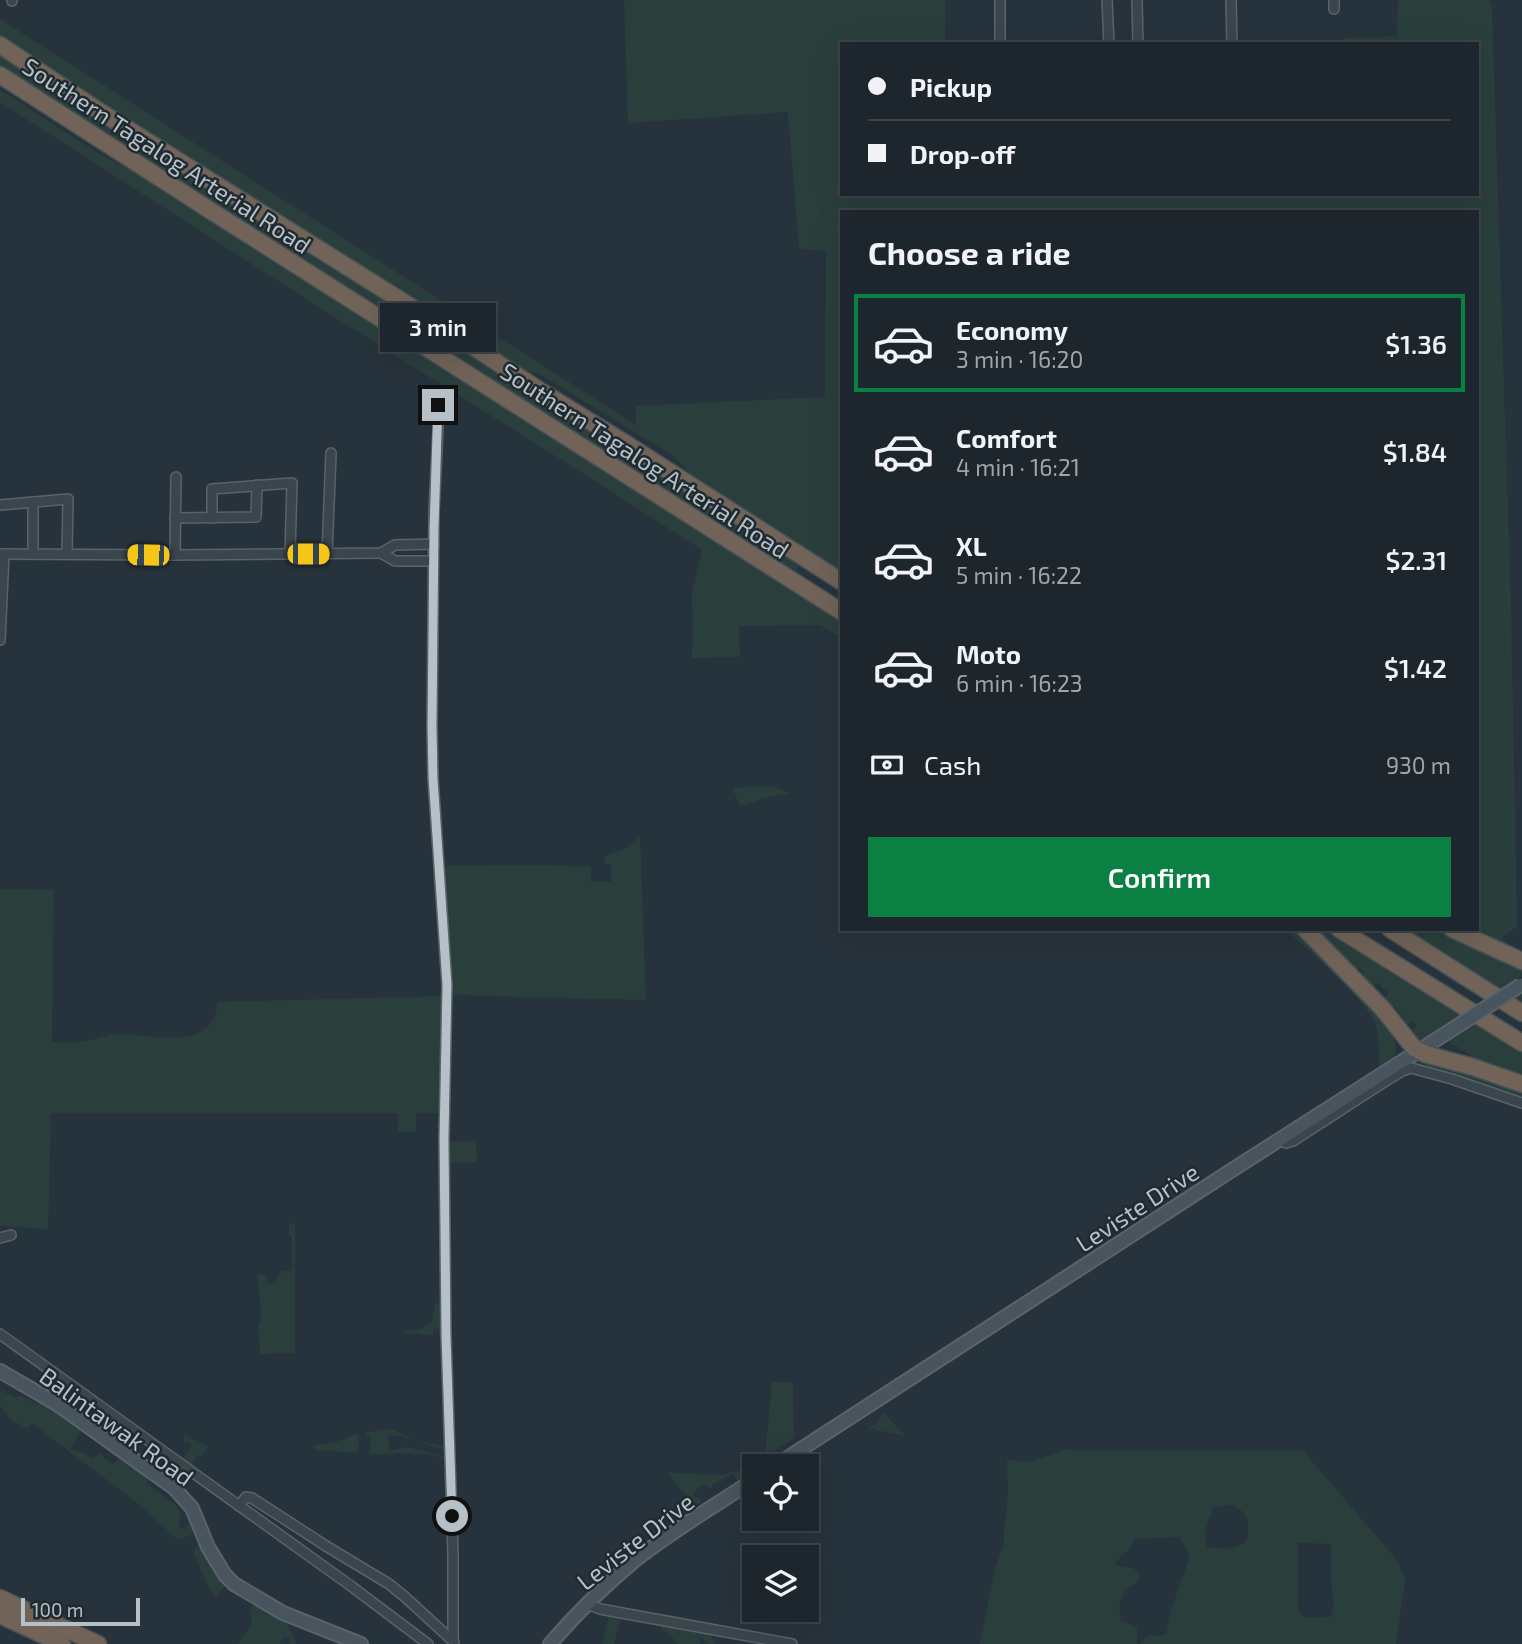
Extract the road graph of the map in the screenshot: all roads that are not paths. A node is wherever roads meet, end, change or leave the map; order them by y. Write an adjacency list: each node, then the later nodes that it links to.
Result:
1 (1000, 0): 5 (street)
2 (1107, 0): 6 (street)
3 (1137, 0): 7 (street)
4 (1231, 0): 8 (street)
5 (1000, 42)
6 (1109, 42)
7 (1138, 42)
8 (1232, 42)
9 (0, 46): 30 (highway, Southern Tagalog Arterial Road)
10 (0, 75): 12 (highway, Southern Tagalog Arterial Road)
11 (0, 82): 12 (highway)
12 (149, 171): 31 (highway, Southern Tagalog Arterial Road)
13 (436, 404): 21 (street)
14 (331, 453): 27 (street)
15 (176, 477): 19 (street)
16 (257, 485): 20 (street); 20 (street); 26 (street)
17 (33, 502): 18 (street); 24 (street); 25 (street)
18 (0, 505)
19 (175, 518): 20 (street); 28 (street)
20 (212, 518)
21 (433, 544): 22 (street); 29 (street)
22 (381, 553): 27 (street); 29 (street)
23 (2, 554): 24 (street); 32 (street)
24 (33, 554): 25 (street)
25 (68, 554): 28 (street)
26 (290, 554): 27 (street); 28 (street)
27 (327, 554)
28 (175, 555)
29 (433, 561): 56 (street)
30 (840, 581)
31 (840, 611)
32 (1, 612): 33 (street)
33 (0, 640)
34 (1307, 931): 42 (highway)
35 (1342, 931): 41 (highway)
36 (1393, 931): 40 (highway)
37 (1456, 931): 38 (highway)
38 (1522, 961)
39 (1522, 984): 42 (main road, Leviste Drive, bridge)
40 (1522, 1013)
41 (1522, 1043)
42 (1419, 1051): 43 (highway); 45 (main road, Leviste Drive)
43 (1522, 1084)
44 (1522, 1103): 45 (street)
45 (1282, 1139): 50 (main road, Leviste Drive)
46 (11, 1235): 47 (street)
47 (0, 1237)
48 (0, 1334): 52 (street)
49 (0, 1371): 59 (main road, Balintawak Road)
50 (794, 1454)
51 (742, 1488): 54 (main road, Leviste Drive)
52 (239, 1506): 56 (street); 60 (street)
53 (0, 1598): 58 (highway)
54 (587, 1604): 61 (main road, Leviste Drive); 62 (street)
55 (0, 1615): 57 (highway)
56 (454, 1642)
57 (62, 1644)
58 (98, 1644)
59 (361, 1644)
60 (428, 1644)
61 (550, 1644)
62 (792, 1644)

